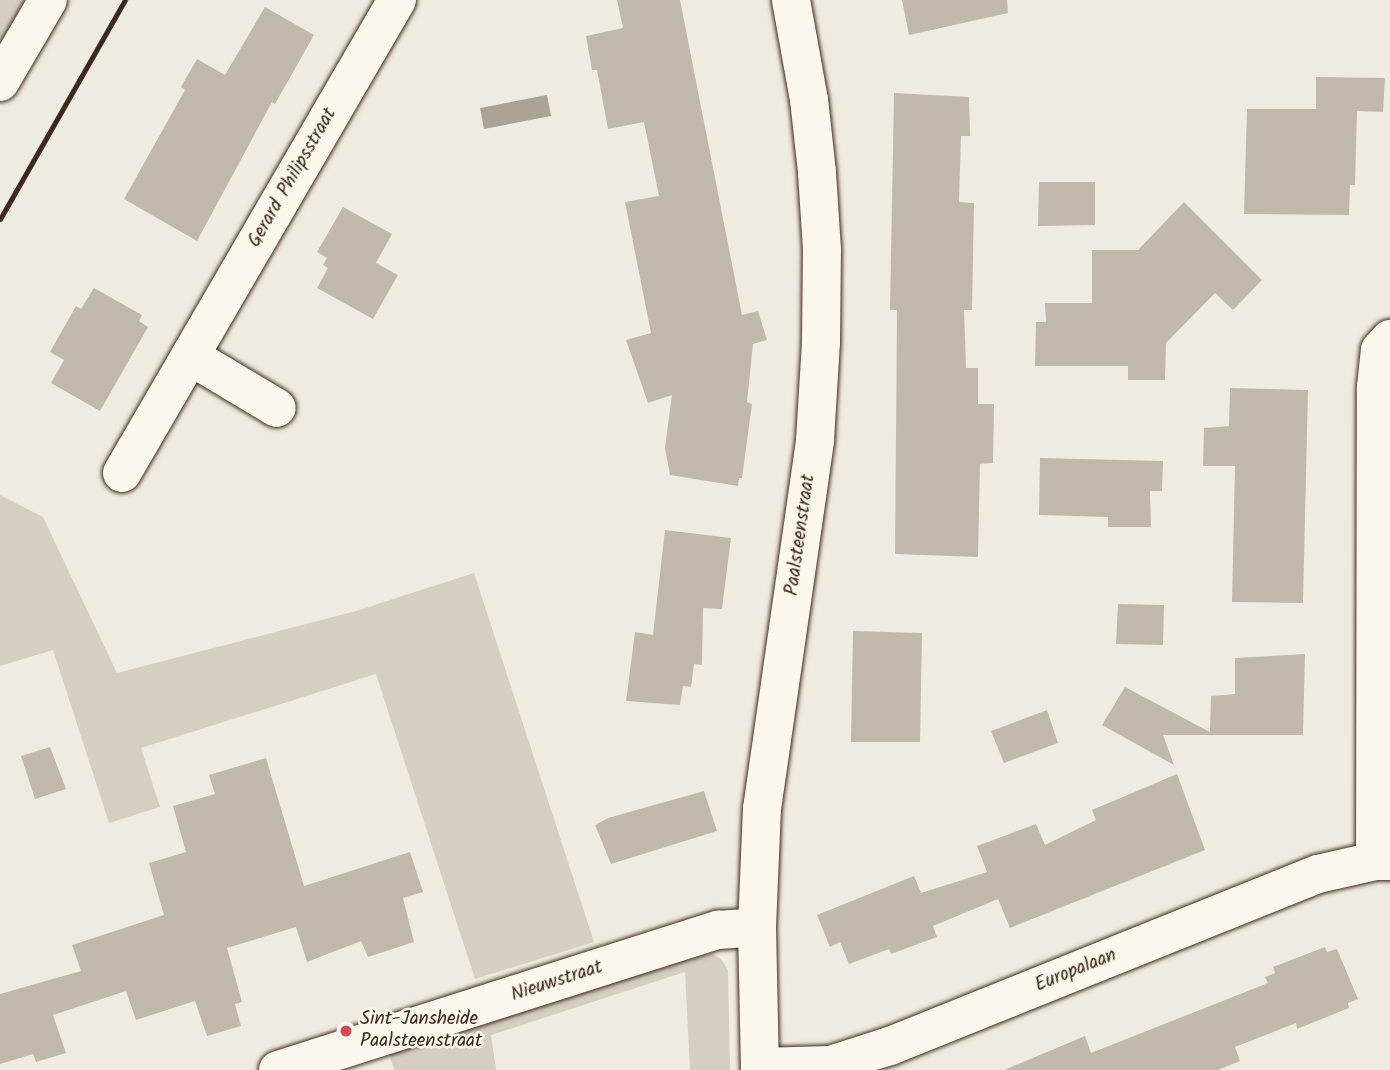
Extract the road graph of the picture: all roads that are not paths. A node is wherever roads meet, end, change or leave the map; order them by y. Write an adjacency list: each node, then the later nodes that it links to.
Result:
1 (48, 0): 4 (street)
2 (397, 0): 6 (street, Gerard Philipsstraat)
3 (791, 0): 11 (street, Paalsteenstraat)
4 (1, 77)
5 (1390, 339): 7 (street)
6 (190, 356): 8 (street); 9 (street, Gerard Philipsstraat)
7 (1383, 387): 10 (street)
8 (277, 408)
9 (122, 473)
10 (1382, 861): 12 (street, Europalaan)
11 (757, 927): 12 (street, Paalsteenstraat); 13 (street, Nieuwstraat)
12 (760, 1069)
13 (278, 1070)

